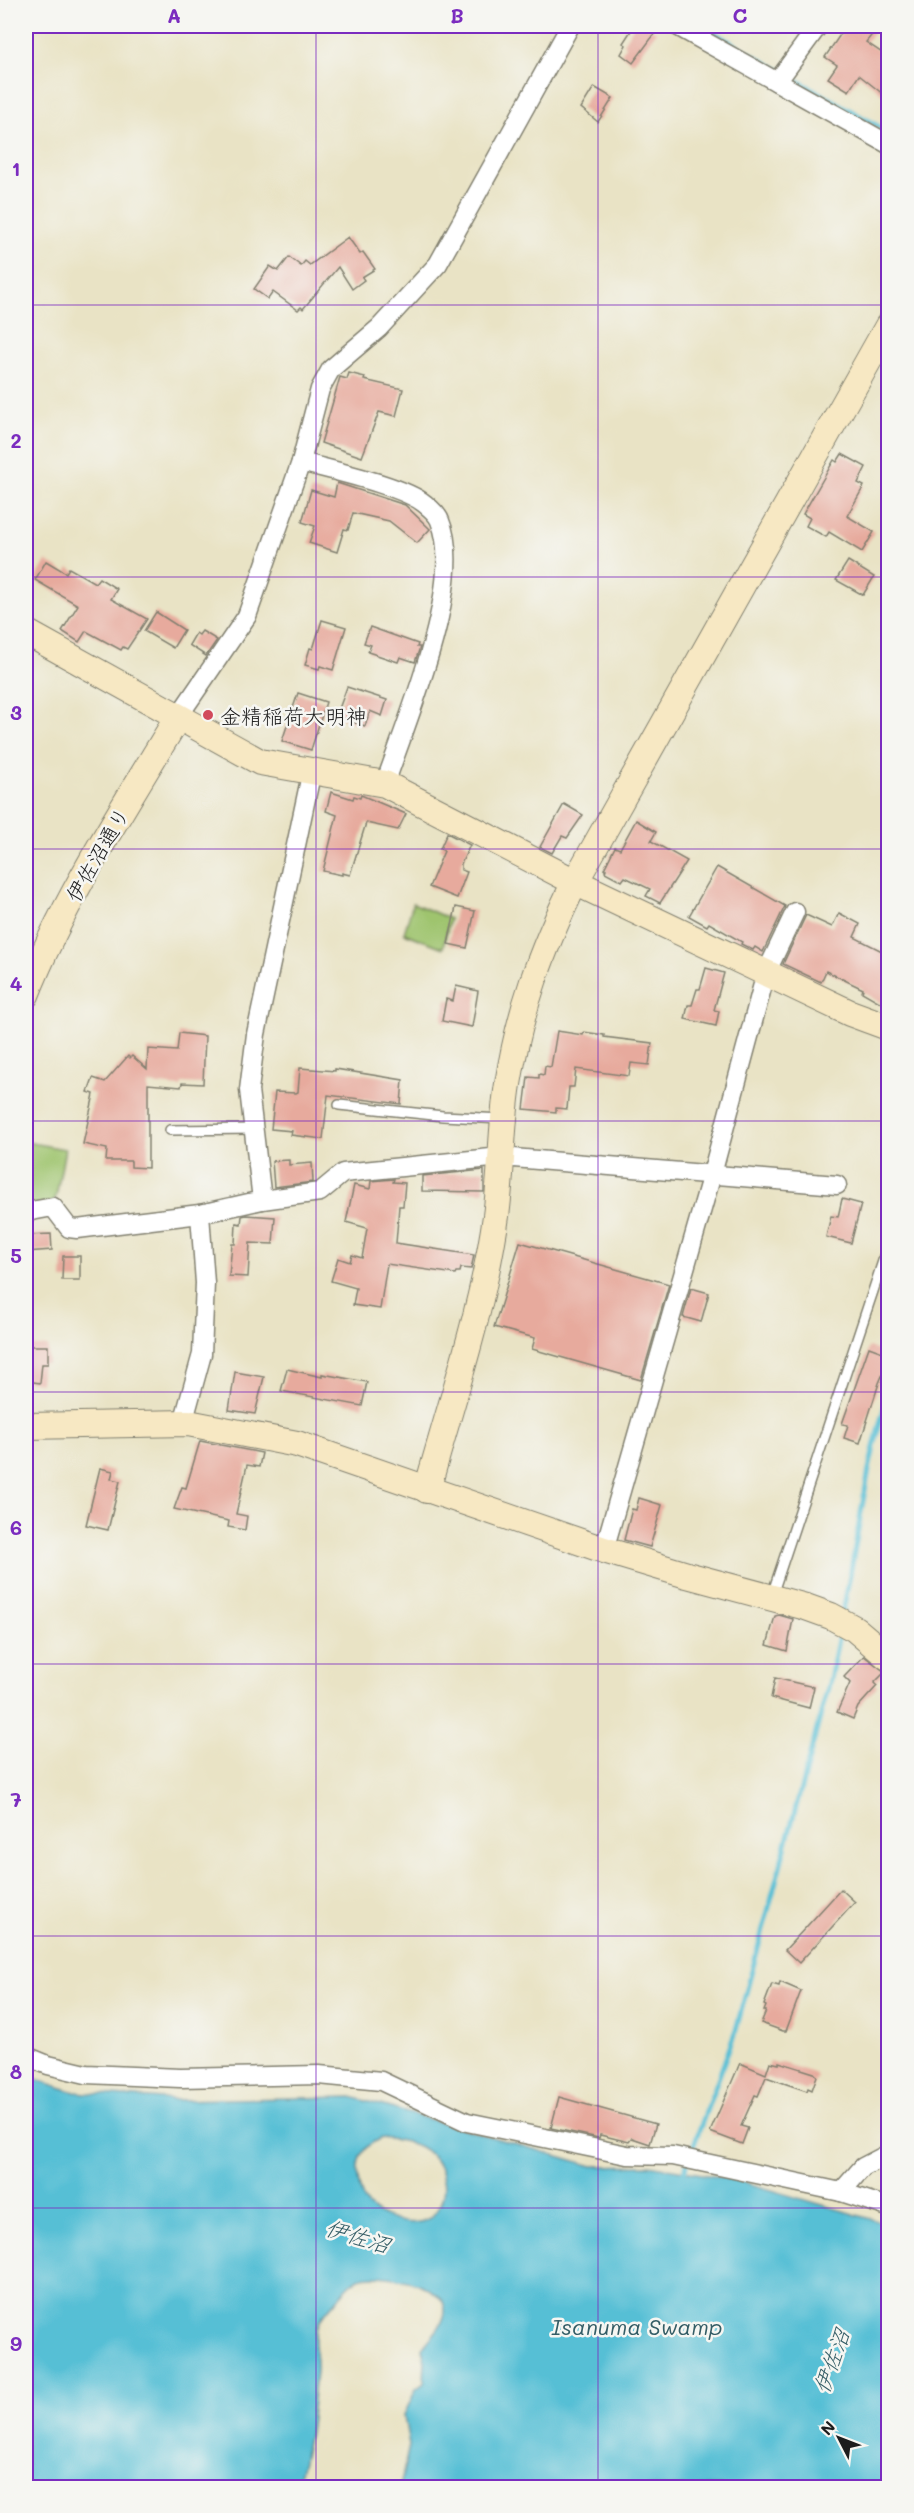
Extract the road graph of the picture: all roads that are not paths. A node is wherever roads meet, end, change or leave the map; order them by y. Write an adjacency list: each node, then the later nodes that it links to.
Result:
1 (570, 26): 7 (street)
2 (677, 26): 4 (street)
3 (818, 26): 4 (street)
4 (777, 82): 5 (street)
5 (888, 144)
6 (888, 326): 12 (street)
7 (301, 462): 9 (street); 11 (street)
8 (26, 632): 9 (street)
9 (178, 717): 10 (street); 15 (street, 伊佐沼通り)
10 (312, 770): 11 (street); 19 (street)
11 (385, 784): 12 (street)
12 (575, 882): 14 (street); 18 (street)
13 (795, 912): 14 (street)
14 (766, 973): 16 (street); 22 (street)
15 (26, 995)
16 (888, 1027)
17 (339, 1105): 18 (lane)
18 (504, 1119): 21 (street)
19 (254, 1129): 20 (lane); 24 (street)
20 (170, 1130)
21 (501, 1157): 22 (street); 24 (street); 30 (street)
22 (712, 1174): 23 (street); 31 (street)
23 (837, 1185)
24 (261, 1200): 26 (street)
25 (26, 1212): 26 (street)
26 (200, 1214): 28 (street)
27 (888, 1246): 32 (lane)
28 (183, 1423): 29 (street); 30 (street)
29 (26, 1426)
30 (427, 1490): 31 (street)
31 (604, 1550): 32 (street)
32 (771, 1598): 33 (street)
33 (888, 1657)
34 (26, 2056): 36 (street)
35 (888, 2154): 36 (street)
36 (841, 2192): 37 (street)
37 (888, 2207)

